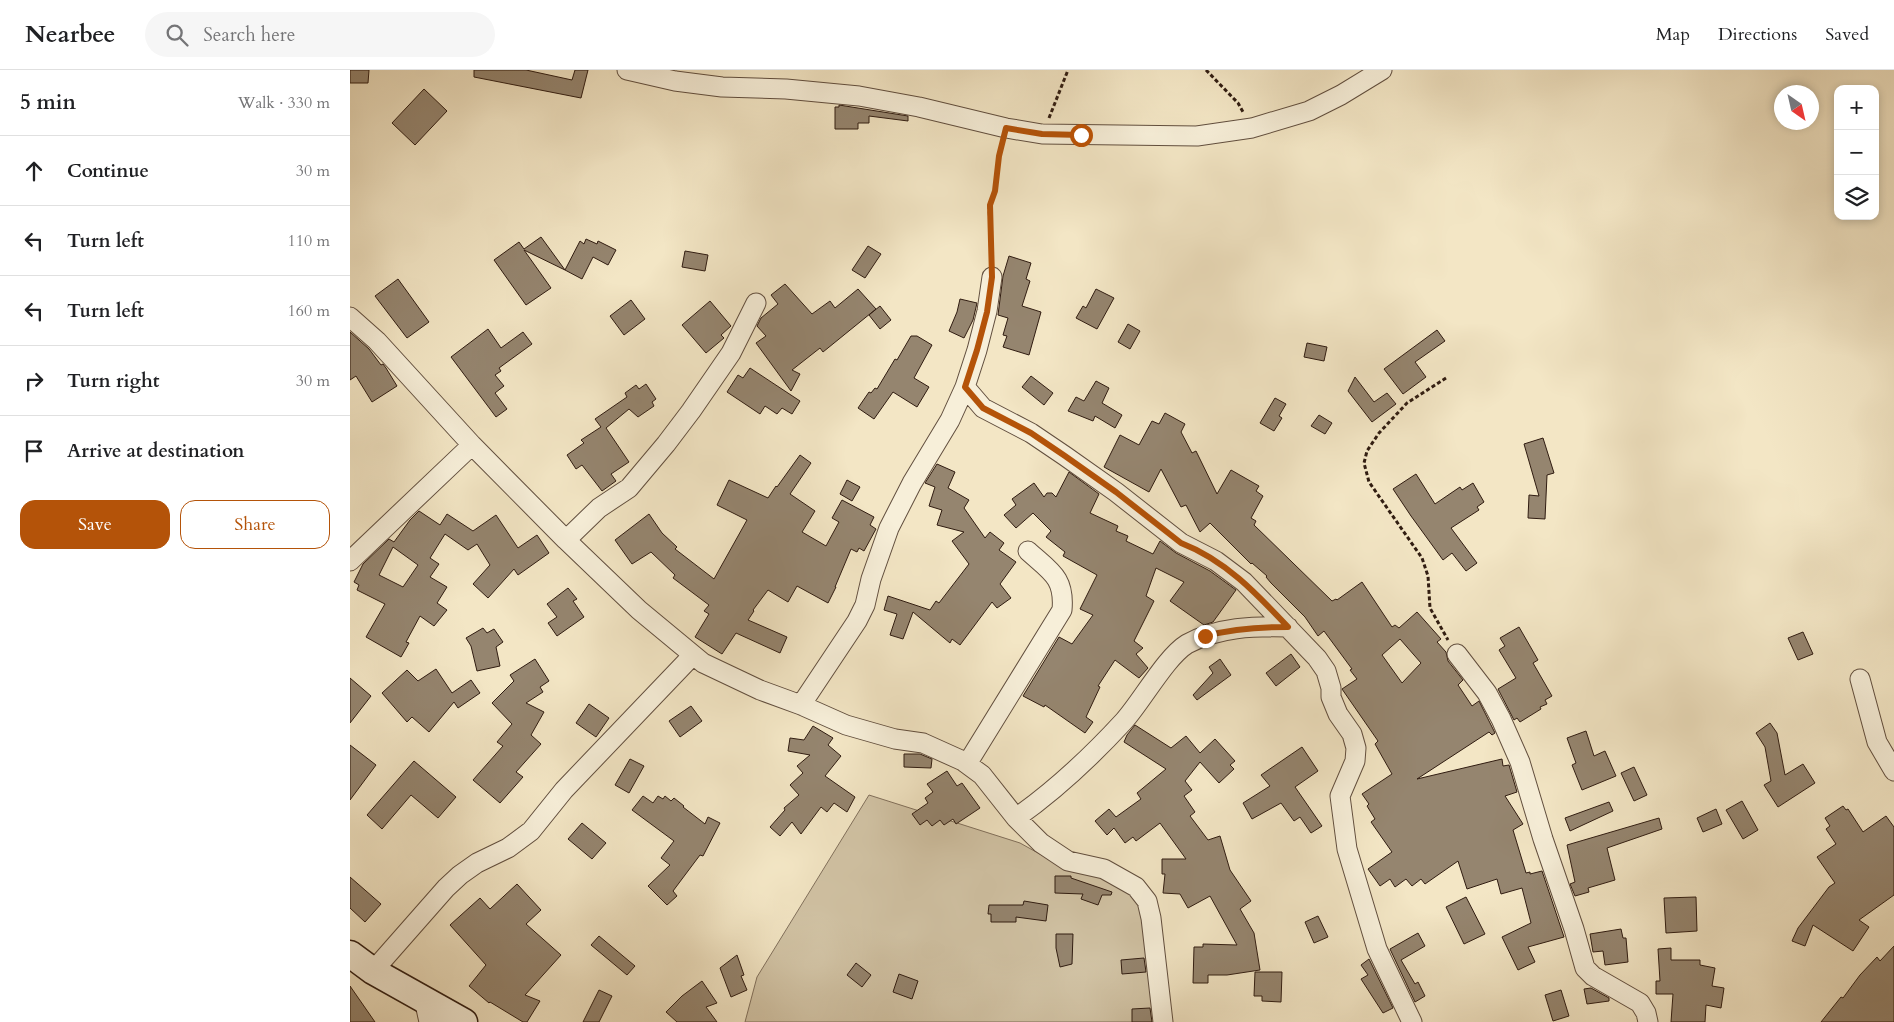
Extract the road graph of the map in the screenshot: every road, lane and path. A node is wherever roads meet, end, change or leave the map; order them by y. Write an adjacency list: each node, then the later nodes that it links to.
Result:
1 (627, 70): 5 (street)
2 (1068, 70): 8 (path)
3 (1206, 70): 7 (path)
4 (1381, 70): 7 (street)
5 (753, 79): 6 (street)
6 (1006, 128): 8 (street); 9 (path)
7 (1252, 128): 8 (street)
8 (1042, 134)
9 (992, 277): 13 (street)
10 (756, 303): 15 (street)
11 (350, 317): 14 (street)
12 (1446, 378): 19 (path)
13 (965, 387): 18 (street); 22 (street)
14 (472, 445): 15 (street); 17 (street)
15 (566, 540): 20 (street)
16 (1028, 551): 23 (street)
17 (350, 561)
18 (1288, 627): 25 (street); 31 (street)
19 (1457, 654): 32 (street)
20 (693, 655): 22 (street); 27 (street)
21 (1860, 679): 24 (street)
22 (801, 705): 23 (street)
23 (967, 764): 25 (street)
24 (1894, 771)
25 (1016, 818): 30 (street)
26 (350, 954): 27 (main road)
27 (373, 971): 28 (main road)
28 (426, 1011): 29 (main road)
29 (464, 1022)
30 (1163, 1022)
31 (1412, 1022)
32 (1648, 1022)

